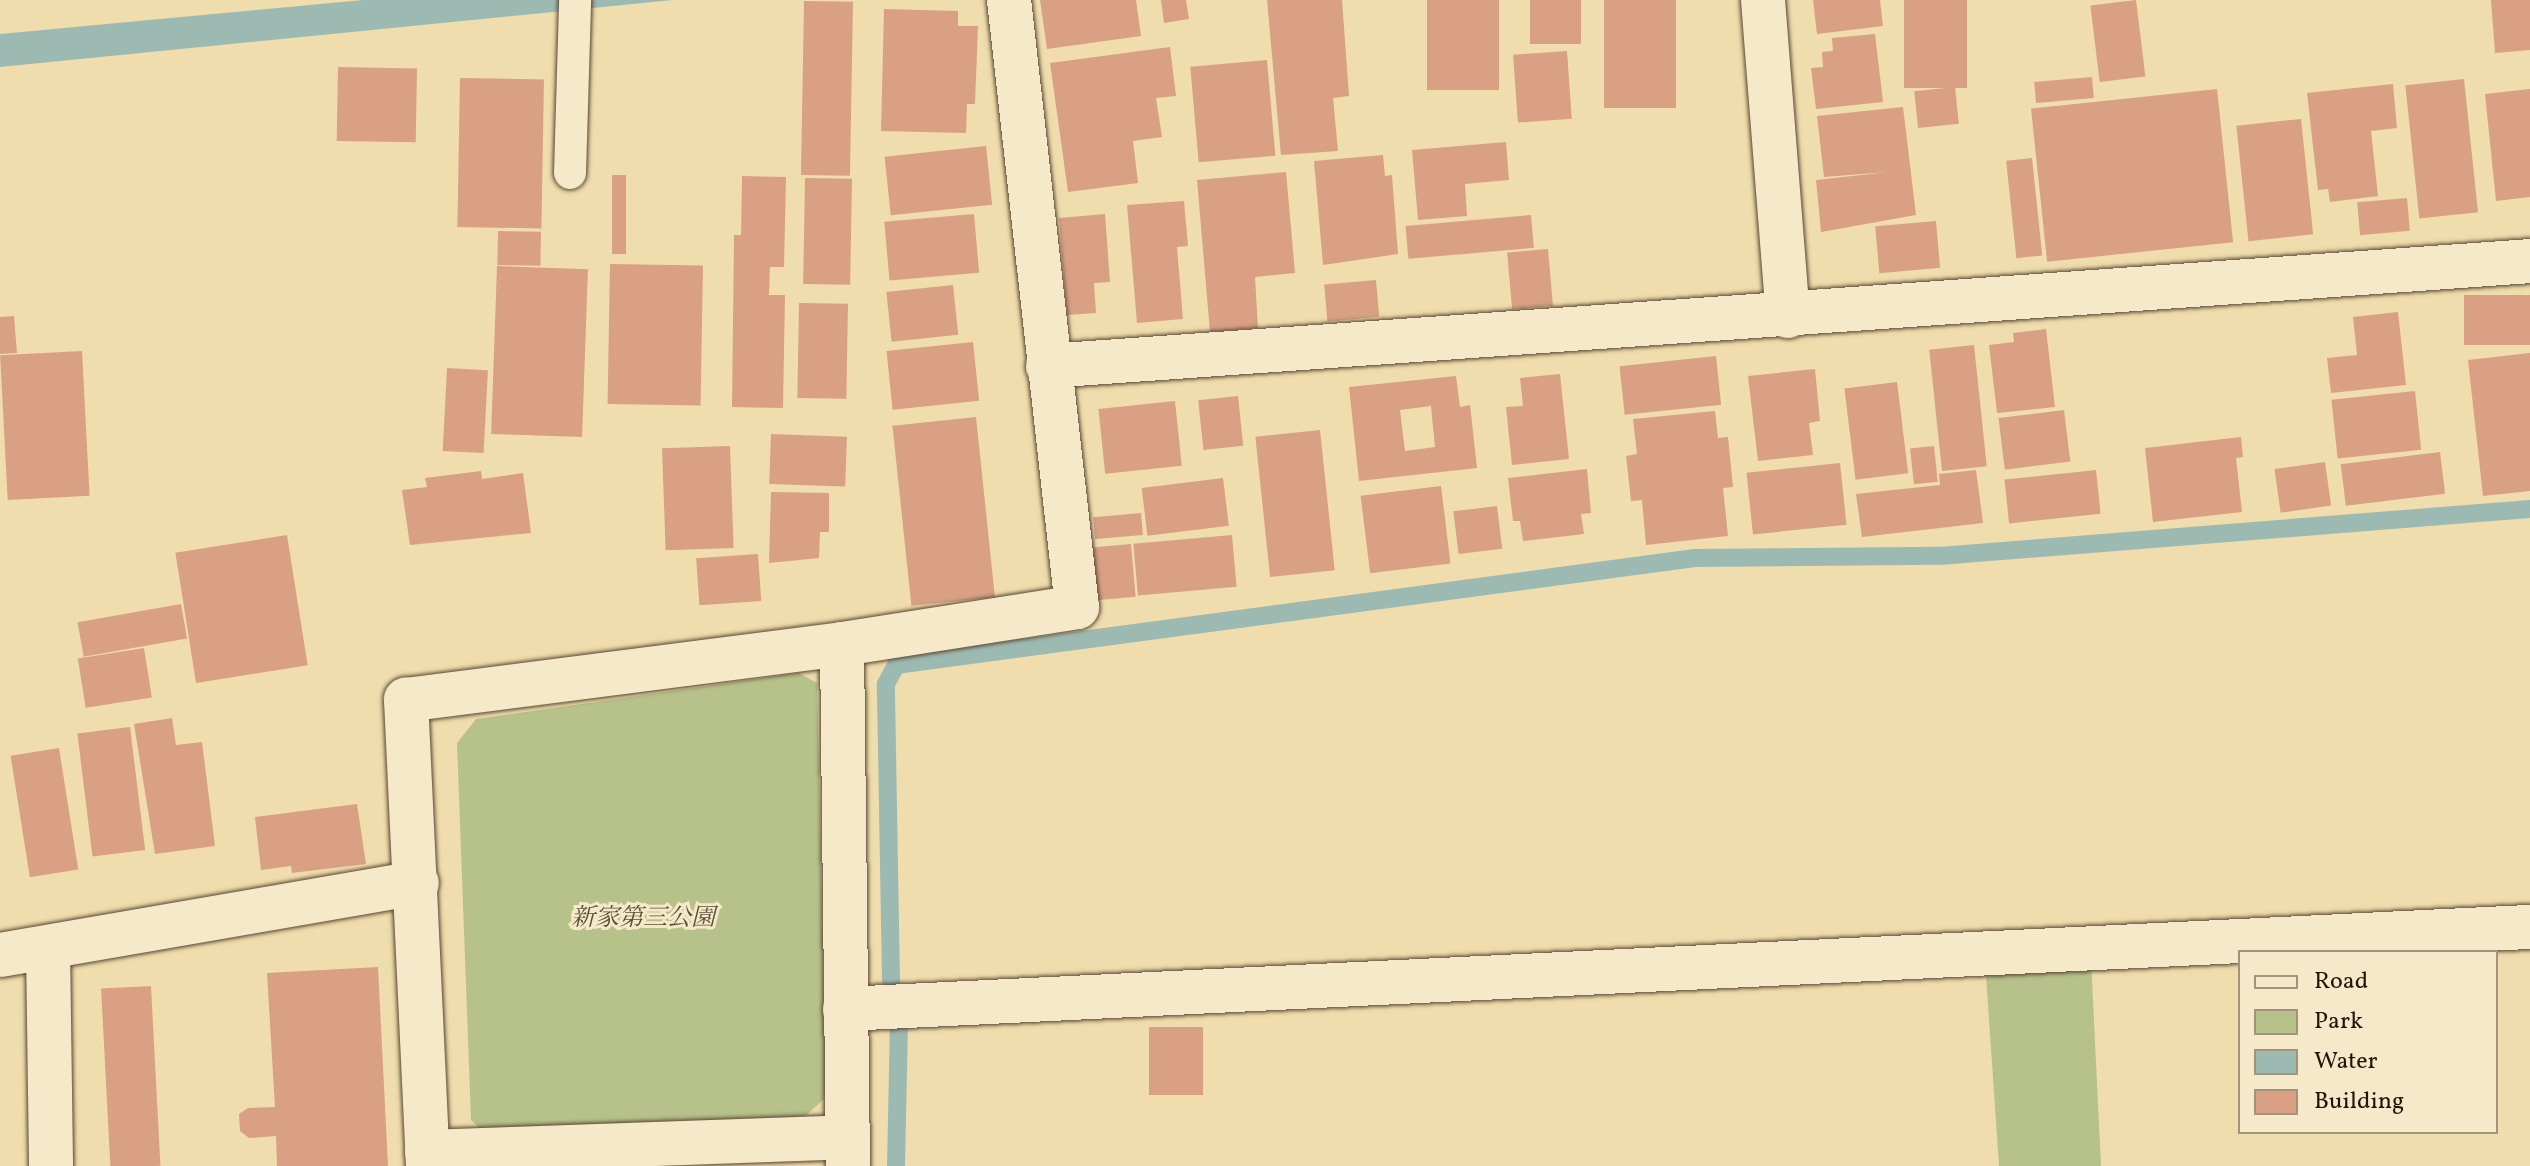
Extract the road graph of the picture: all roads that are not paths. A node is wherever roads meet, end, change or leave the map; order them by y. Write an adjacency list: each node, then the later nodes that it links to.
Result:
1 (1009, 0): 7 (street)
2 (1763, 0): 6 (street)
3 (574, 10): 4 (lane)
4 (570, 173)
5 (2530, 261): 6 (street)
6 (1788, 316): 7 (street)
7 (1048, 366): 8 (street)
8 (842, 644): 9 (street); 13 (street)
9 (417, 883): 11 (street); 15 (street)
10 (2530, 927): 13 (street)
11 (48, 948): 12 (street); 16 (street)
12 (0, 955)
13 (845, 1009): 14 (street)
14 (848, 1152): 15 (street)
15 (428, 1159)
16 (51, 1166)

